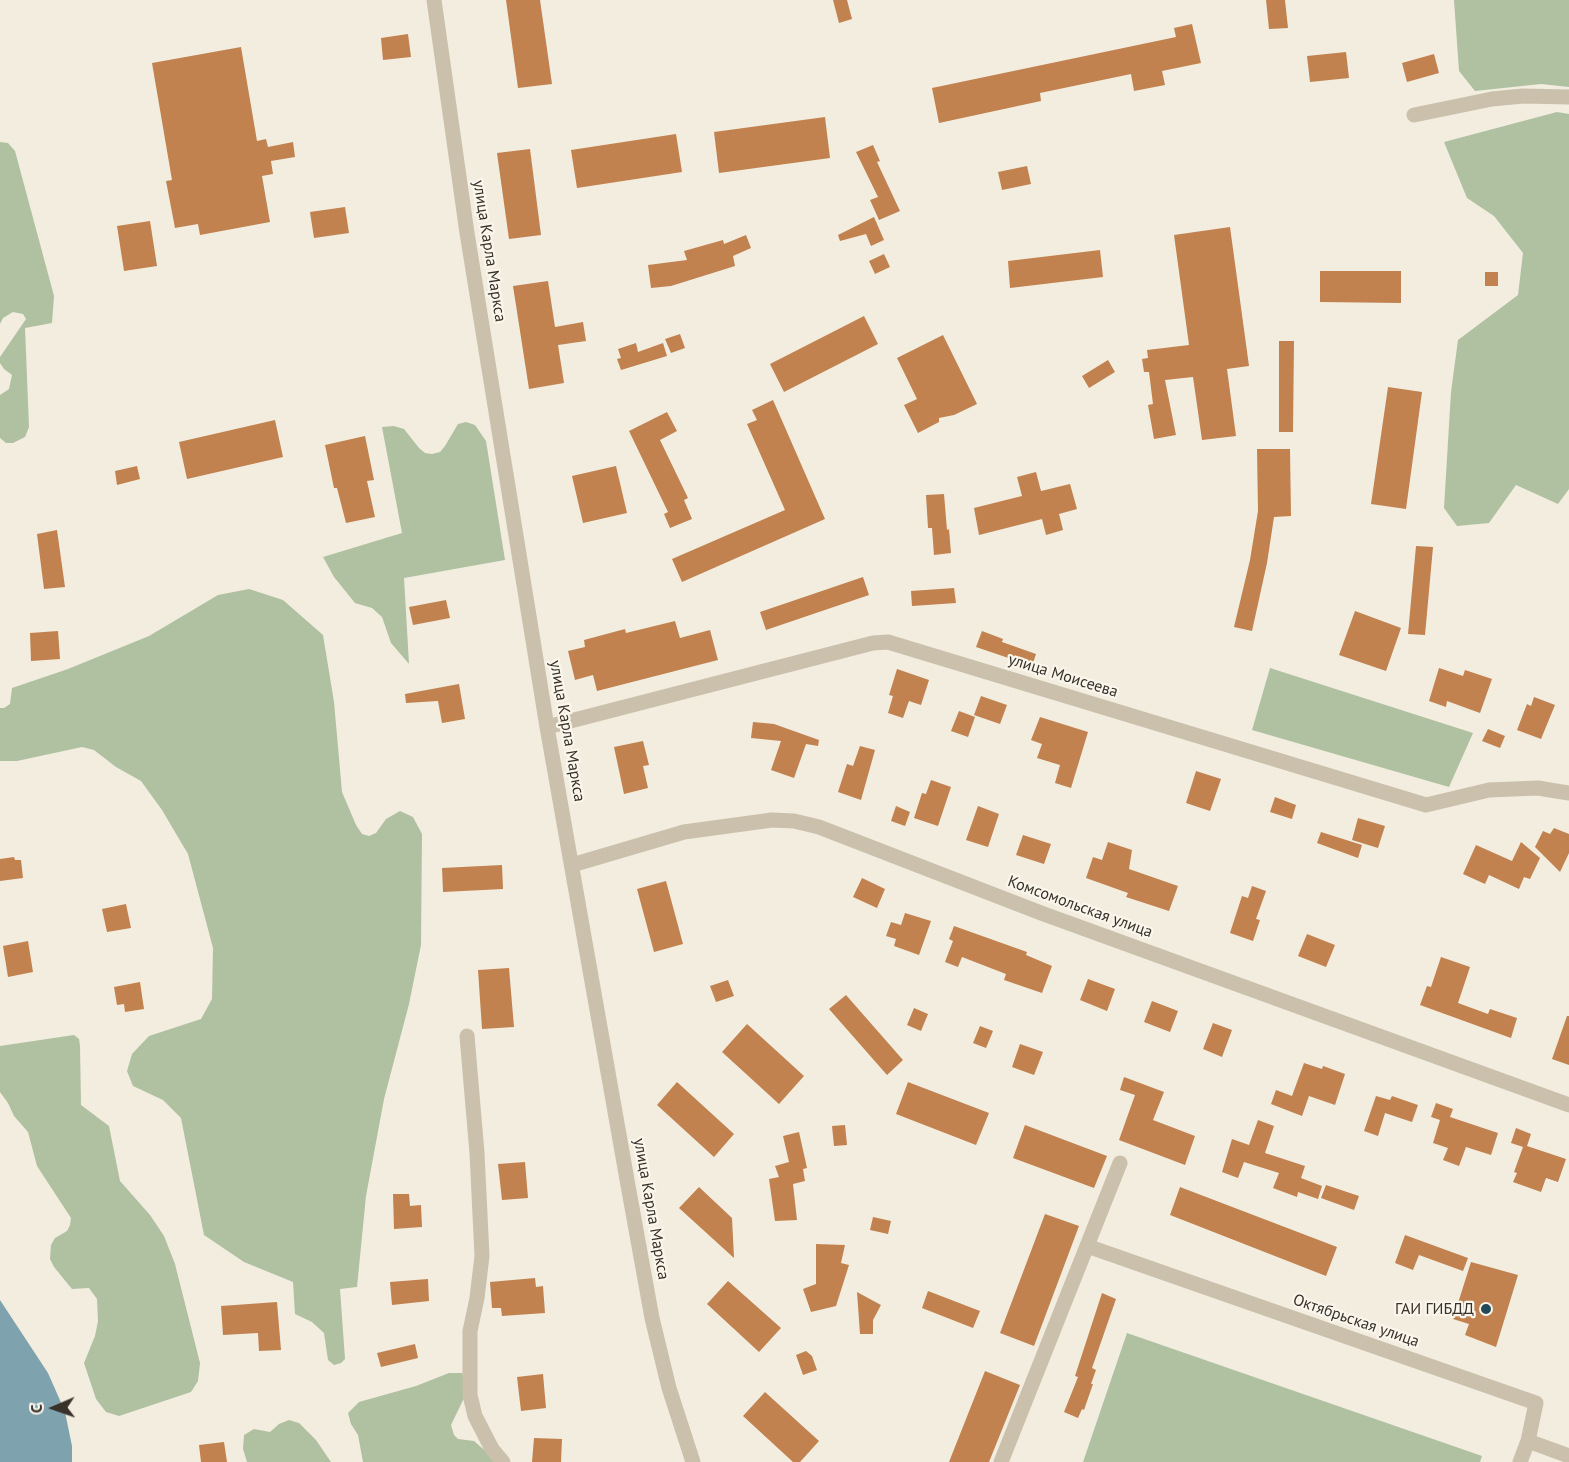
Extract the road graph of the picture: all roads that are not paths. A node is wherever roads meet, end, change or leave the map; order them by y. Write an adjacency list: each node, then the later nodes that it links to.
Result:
1 (434, 0): 4 (street, улица Карла Маркса)
2 (1569, 97): 3 (street)
3 (1414, 116)
4 (547, 727): 5 (street, улица Моисеева); 6 (street, улица Карла Маркса)
5 (1569, 793)
6 (572, 865): 8 (street, Комсомольская улица); 14 (street, улица Карла Маркса)
7 (467, 1036): 13 (street)
8 (1569, 1105)
9 (1120, 1162): 10 (street)
10 (1087, 1246): 11 (street, Октябрьская улица); 15 (street)
11 (1528, 1441): 12 (street); 16 (street)
12 (1569, 1455)
13 (503, 1462)
14 (693, 1462)
15 (1001, 1462)
16 (1520, 1462)

